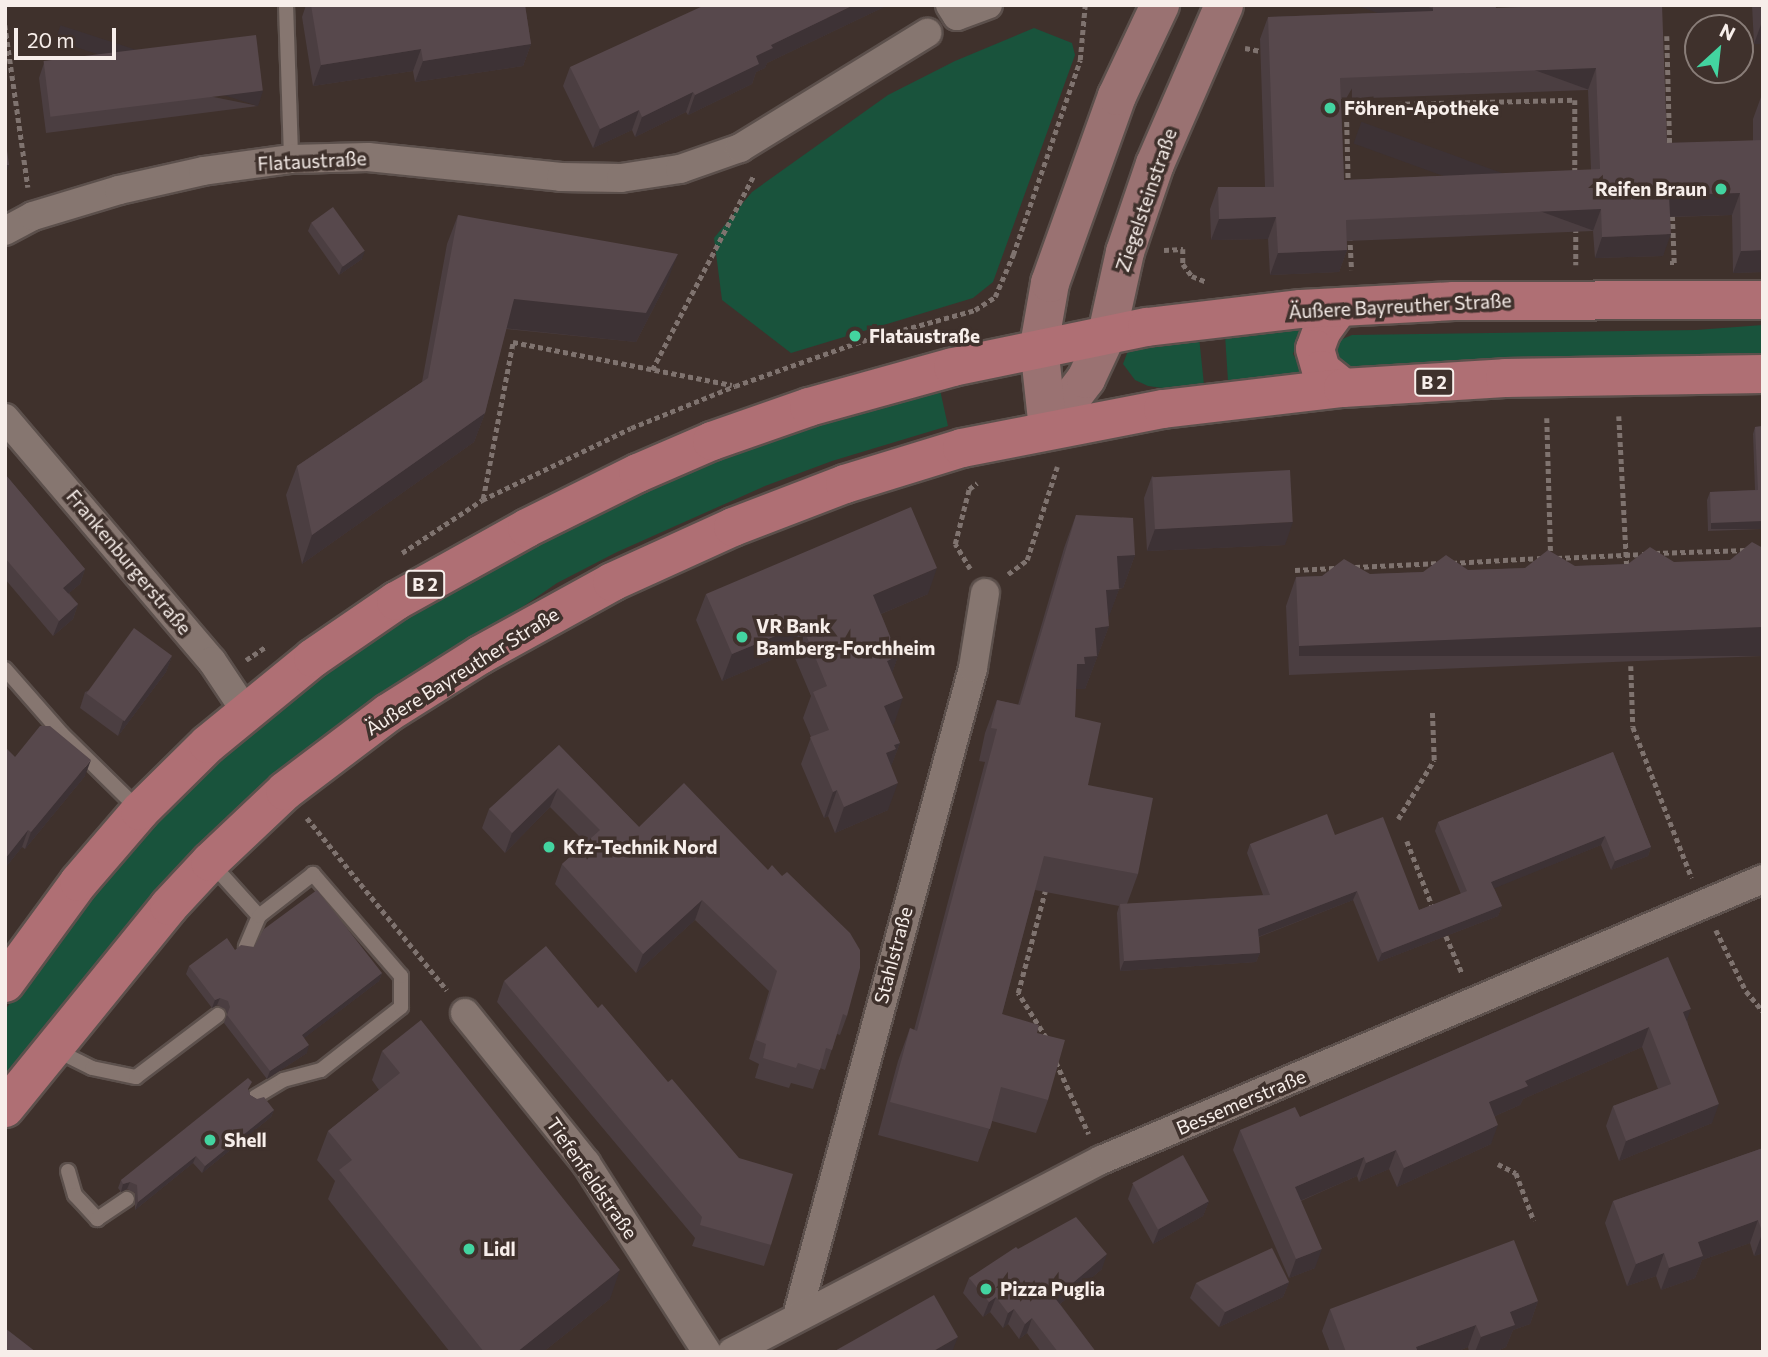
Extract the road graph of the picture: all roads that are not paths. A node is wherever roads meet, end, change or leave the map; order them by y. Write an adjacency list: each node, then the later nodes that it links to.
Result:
1 (286, 5): 7 (lane)
2 (988, 5): 5 (street)
3 (1160, 5): 12 (main road)
4 (1224, 5): 11 (main road, Ziegelsteinstraße)
5 (954, 10)
6 (928, 33): 7 (street, Flataustraße)
7 (291, 159): 8 (street, Flataustraße)
8 (5, 231)
9 (1346, 292): 10 (main road, Äußere Bayreuther Straße / B 2); 11 (main road, Äußere Bayreuther Straße / B 2); 14 (main road)
10 (1763, 300)
11 (1107, 334): 12 (main road, Äußere Bayreuther Straße / B 2); 16 (main road, Ziegelsteinstraße)
12 (1039, 346): 16 (main road); 19 (main road, Äußere Bayreuther Straße / B 2)
13 (1763, 374): 14 (main road, Äußere Bayreuther Straße / B 2)
14 (1343, 388): 16 (main road, Äußere Bayreuther Straße / B 2)
15 (5, 418): 19 (street, Frankenburgerstraße)
16 (1048, 429): 21 (main road, Äußere Bayreuther Straße / B 2)
17 (985, 593): 33 (street, Stahlstraße)
18 (5, 669): 20 (lane)
19 (246, 712): 20 (main road, Äußere Bayreuther Straße / B 2)
20 (139, 811): 25 (main road, Äußere Bayreuther Straße / B 2)
21 (209, 862): 23 (lane); 28 (main road, Äußere Bayreuther Straße / B 2)
22 (1763, 879): 33 (street, Bessemerstraße)
23 (259, 916): 24 (lane); 29 (lane)
24 (246, 947)
25 (5, 983)
26 (465, 1013): 34 (street, Tiefenfeldstraße)
27 (218, 1015): 28 (lane)
28 (53, 1048): 30 (main road, Äußere Bayreuther Straße / B 2)
29 (255, 1097)
30 (5, 1108)
31 (68, 1171): 32 (lane)
32 (127, 1199)
33 (797, 1316): 35 (street, Bessemerstraße)
34 (707, 1352)
35 (732, 1352)

